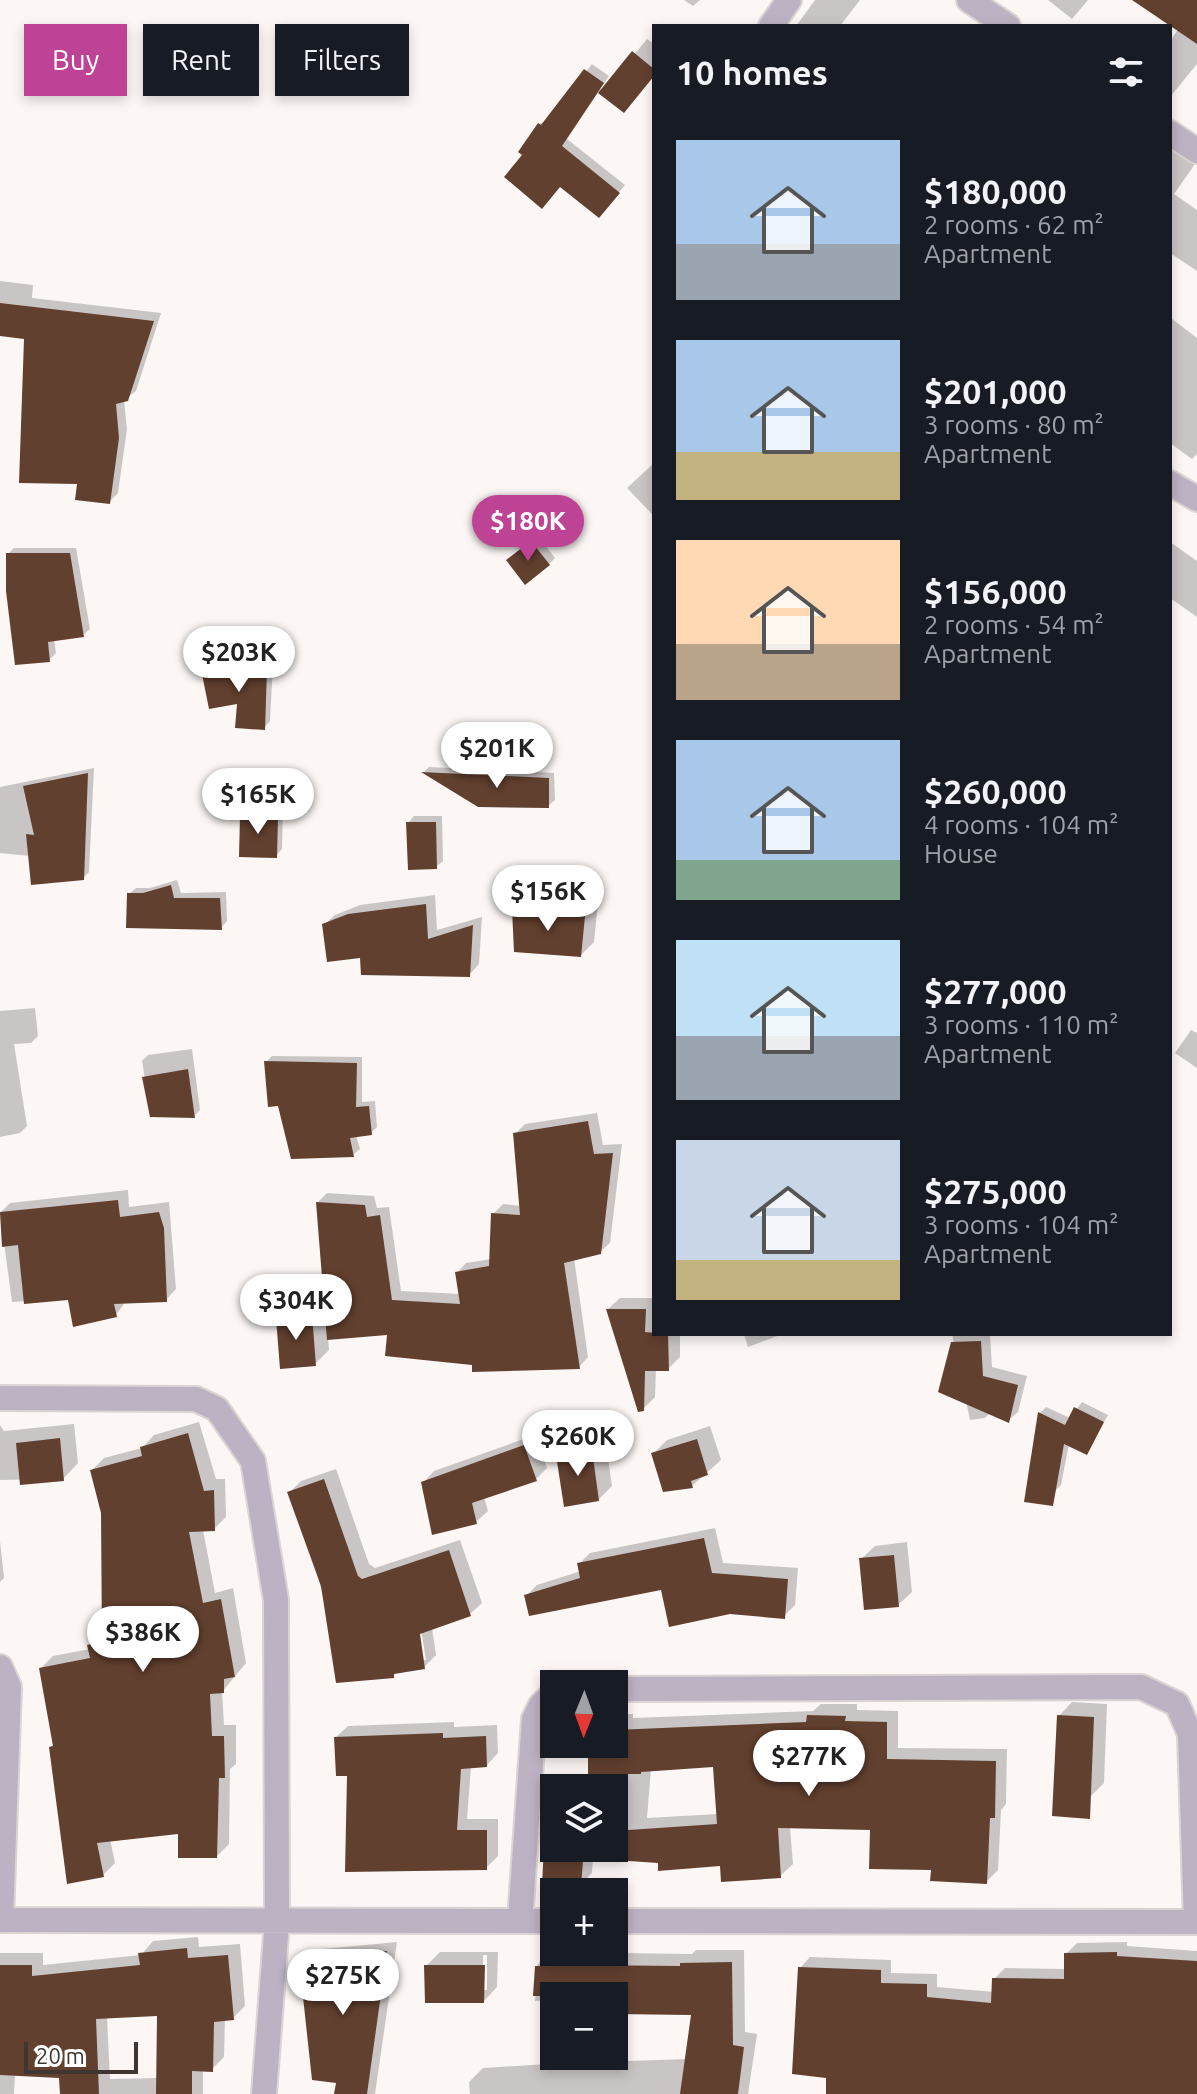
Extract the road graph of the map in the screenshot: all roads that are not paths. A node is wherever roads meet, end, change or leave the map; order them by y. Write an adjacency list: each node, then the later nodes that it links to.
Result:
1 (789, 0): 3 (street)
2 (969, 0): 4 (street)
3 (772, 24)
4 (1005, 24)
5 (1172, 134): 6 (street)
6 (1197, 151)
7 (1172, 484): 8 (street)
8 (1197, 499)
9 (0, 1398): 14 (street)
10 (0, 1667): 13 (street)
11 (628, 1689): 18 (street)
12 (540, 1707): 15 (street)
13 (1, 1920): 14 (street)
14 (277, 1921): 15 (street); 19 (street)
15 (520, 1921): 16 (street)
16 (540, 1921)
17 (628, 1921): 18 (street)
18 (1197, 1922)
19 (264, 2094)

